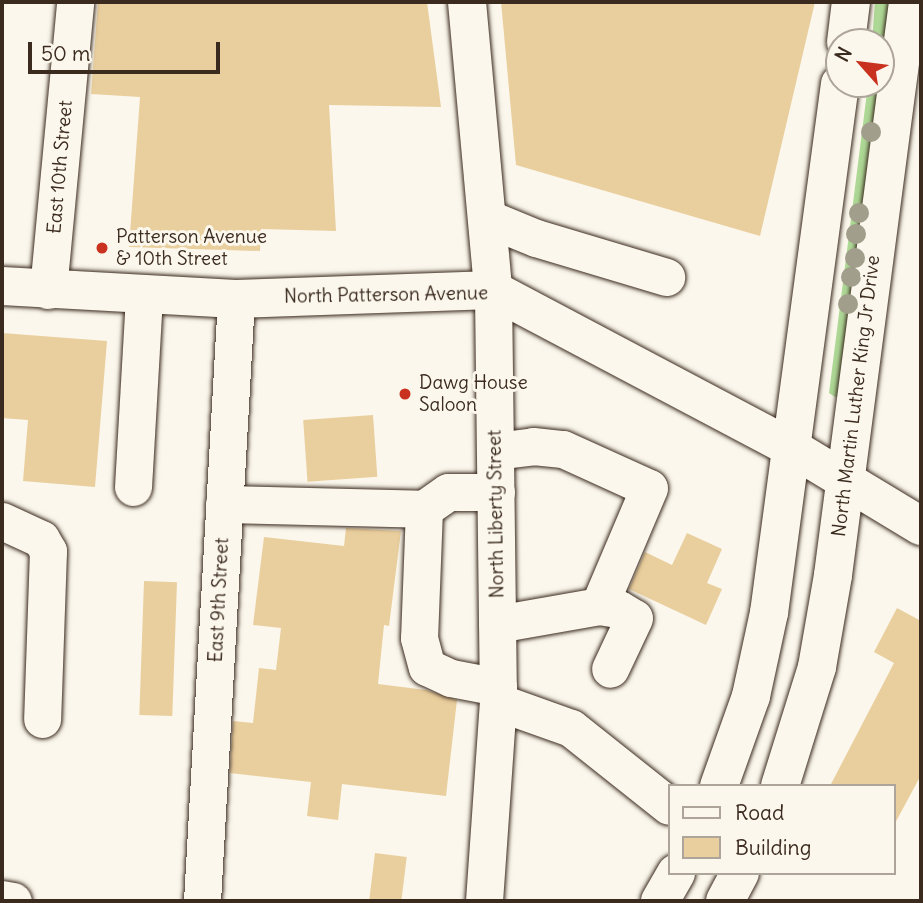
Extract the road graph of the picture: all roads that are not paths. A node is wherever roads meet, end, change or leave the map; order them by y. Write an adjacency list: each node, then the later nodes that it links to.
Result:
1 (75, 2): 10 (street, East 10th Street)
2 (467, 2): 7 (main road, North Liberty Street)
3 (851, 2): 5 (main road)
4 (908, 2): 16 (main road, North Martin Luther King Jr Drive)
5 (848, 28)
6 (838, 98): 14 (main road)
7 (487, 218): 8 (street); 11 (main road, North Liberty Street)
8 (666, 277)
9 (2, 286): 10 (main road, North Patterson Avenue)
10 (48, 289): 12 (main road, North Patterson Avenue)
11 (493, 290): 13 (main road, North Patterson Avenue); 14 (main road, North Patterson Avenue); 15 (street, North Liberty Street)
12 (144, 294): 13 (main road, North Patterson Avenue); 17 (street)
13 (236, 299): 19 (street, East 9th Street)
14 (792, 448): 16 (main road, North Patterson Avenue); 28 (main road)
15 (495, 451): 18 (street, North Liberty Street); 23 (street)
16 (845, 480): 22 (main road, North Patterson Avenue); 29 (main road, North Martin Luther King Jr Drive)
17 (133, 487)
18 (496, 492): 20 (street); 24 (street, North Liberty Street)
19 (224, 504): 20 (street); 35 (street, East 9th Street)
20 (424, 509): 26 (street)
21 (2, 521): 27 (street)
22 (921, 526)
23 (598, 606): 24 (street); 25 (street)
24 (497, 624): 26 (street, North Liberty Street)
25 (610, 669)
26 (498, 694): 30 (street); 36 (street, North Liberty Street)
27 (42, 719)
28 (720, 784)
29 (781, 784)
30 (668, 805)
31 (675, 875): 37 (main road)
32 (739, 875): 38 (main road)
33 (2, 899): 34 (street)
34 (13, 901)
35 (202, 901)
36 (485, 901)
37 (660, 901)
38 (725, 901)

